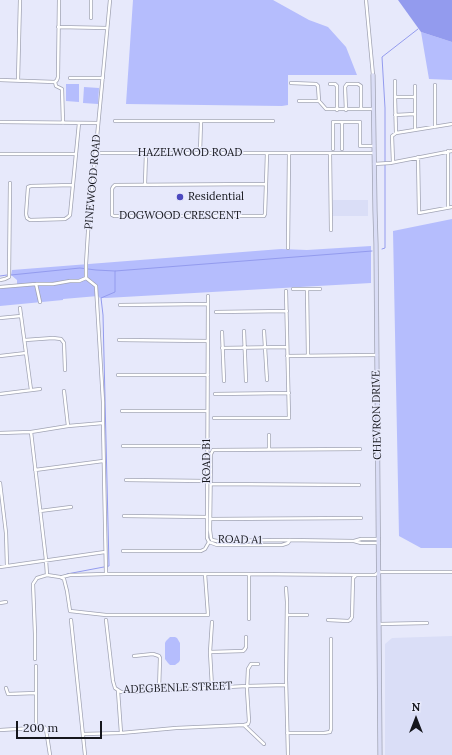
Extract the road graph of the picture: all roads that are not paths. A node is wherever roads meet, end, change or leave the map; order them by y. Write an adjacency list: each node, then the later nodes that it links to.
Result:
1 (20, 0): 13 (street)
2 (59, 0): 7 (street)
3 (91, 0): 6 (street)
4 (110, 0): 8 (street, PINEWOOD ROAD)
5 (366, 0): 9 (street)
6 (91, 18)
7 (58, 27): 8 (street); 15 (street)
8 (107, 28): 11 (street, PINEWOOD ROAD)
9 (373, 75): 25 (main road, CHEVRON DRIVE)
10 (70, 78): 11 (street)
11 (102, 78): 37 (street, PINEWOOD ROAD)
12 (0, 80): 13 (street)
13 (18, 80): 15 (street)
14 (395, 81): 21 (street)
15 (55, 82): 34 (street)
16 (291, 83): 23 (street)
17 (330, 84): 26 (street)
18 (435, 85): 39 (street)
19 (415, 86): 20 (street)
20 (415, 96): 21 (street); 28 (street)
21 (395, 97): 29 (street)
22 (299, 101): 23 (street)
23 (319, 101): 26 (street)
24 (361, 109): 25 (street); 27 (street); 27 (street)
25 (374, 109): 42 (main road, CHEVRON DRIVE)
26 (337, 110): 27 (street)
27 (346, 110)
28 (415, 114): 29 (street); 40 (street)
29 (395, 115): 41 (street)
30 (115, 121): 31 (street)
31 (201, 121): 32 (street); 49 (street)
32 (273, 121)
33 (0, 122): 34 (street)
34 (63, 122): 36 (street)
35 (342, 122): 42 (street); 43 (street); 44 (street)
36 (79, 123): 37 (street); 55 (street)
37 (98, 123): 47 (street, PINEWOOD ROAD)
38 (452, 124): 39 (street)
39 (435, 127): 40 (street)
40 (415, 130): 41 (street)
41 (396, 132): 57 (street)
42 (374, 146): 53 (main road, CHEVRON DRIVE)
43 (333, 149)
44 (342, 149)
45 (452, 151): 46 (street)
46 (448, 152): 56 (street); 63 (street)
47 (96, 153): 48 (street, HAZELWOOD ROAD); 67 (street, PINEWOOD ROAD)
48 (146, 153): 49 (street, HAZELWOOD ROAD); 60 (street)
49 (200, 153): 50 (street, HAZELWOOD ROAD)
50 (267, 153): 51 (street, HAZELWOOD ROAD); 61 (street)
51 (289, 153): 52 (street, HAZELWOOD ROAD); 66 (street)
52 (330, 153): 53 (street, HAZELWOOD ROAD); 65 (street)
53 (374, 153): 58 (main road, CHEVRON DRIVE)
54 (0, 154): 55 (street)
55 (76, 154): 62 (street)
56 (418, 157): 57 (street); 63 (street)
57 (393, 162): 58 (street)
58 (374, 164): 95 (main road, CHEVRON DRIVE)
59 (10, 183): 68 (street)
60 (145, 184): 61 (street, DOGWOOD CRESCENT); 61 (street, DOGWOOD CRESCENT)
61 (266, 184)
62 (72, 185): 62 (street)
63 (448, 207): 64 (street)
64 (452, 207)
65 (330, 230)
66 (288, 248)
67 (86, 278): 69 (street); 114 (street)
68 (0, 280)
69 (36, 284): 70 (street); 76 (street)
70 (0, 287)
71 (293, 289): 72 (street)
72 (307, 289): 73 (street); 98 (street)
73 (320, 289)
74 (286, 291): 80 (street)
75 (208, 296): 77 (street, ROAD B1)
76 (40, 302)
77 (208, 304): 78 (street); 89 (street, ROAD B1)
78 (120, 305)
79 (20, 308): 82 (street)
80 (287, 311): 81 (street); 90 (street)
81 (216, 312)
82 (21, 316): 83 (street); 87 (street)
83 (0, 318)
84 (244, 331): 93 (street)
85 (264, 331): 91 (street)
86 (222, 332): 92 (street)
87 (25, 340): 94 (street); 99 (street)
88 (119, 340): 89 (street)
89 (208, 341): 101 (street, ROAD B1)
90 (287, 346): 91 (street); 97 (street)
91 (265, 347): 93 (street); 103 (street)
92 (222, 348): 93 (street); 104 (street)
93 (244, 348): 102 (street)
94 (26, 353): 96 (street); 106 (street)
95 (377, 355): 98 (street); 137 (main road, CHEVRON DRIVE)
96 (0, 356)
97 (287, 356): 98 (street); 108 (street)
98 (308, 356)
99 (65, 370)
100 (118, 375): 101 (street)
101 (208, 375): 112 (street, ROAD B1)
102 (246, 380)
103 (267, 380)
104 (224, 381)
105 (40, 389): 106 (street)
106 (31, 390): 109 (street)
107 (64, 391): 115 (street)
108 (289, 393): 110 (street); 113 (street)
109 (0, 394)
110 (215, 394)
111 (122, 411): 112 (street)
112 (207, 411): 120 (street, ROAD B1)
113 (214, 418)
114 (103, 423): 115 (street); 123 (street)
115 (68, 426): 116 (street)
116 (31, 432): 117 (street); 124 (street)
117 (0, 433)
118 (269, 435): 121 (street)
119 (123, 446): 120 (street)
120 (207, 446): 126 (street, ROAD B1)
121 (269, 449): 122 (street); 128 (street, ROAD A1)
122 (360, 449)
123 (103, 460): 124 (street); 140 (street)
124 (35, 470): 131 (street)
125 (126, 480): 126 (street)
126 (207, 481): 133 (street, ROAD B1)
127 (0, 483): 142 (street)
128 (211, 484): 129 (street); 135 (street, ROAD A1)
129 (359, 484)
130 (71, 507): 131 (street)
131 (40, 511): 141 (street)
132 (124, 516): 133 (street)
133 (206, 517): 138 (street, ROAD B1)
134 (361, 518): 135 (street)
135 (210, 519): 136 (street, ROAD A1)
136 (290, 540): 137 (street, ROAD A1); 138 (street)
137 (379, 541): 144 (main road, CHEVRON DRIVE)
138 (209, 542): 139 (street)
139 (123, 551)
140 (105, 552): 141 (street); 146 (street)
141 (46, 560): 142 (street); 149 (street)
142 (7, 566): 143 (street)
143 (0, 567)
144 (379, 572): 145 (street); 150 (street); 163 (main road, CHEVRON DRIVE)
145 (452, 572)
146 (106, 574): 147 (street); 151 (street)
147 (205, 574): 148 (street); 151 (street)
148 (249, 574): 150 (street); 157 (street)
149 (47, 575): 151 (street); 168 (street)
150 (356, 575): 160 (street)
151 (62, 577)
152 (286, 588): 156 (street)
153 (6, 602): 154 (street)
154 (0, 603)
155 (307, 615): 156 (street)
156 (287, 616): 171 (street)
157 (249, 618)
158 (71, 620): 183 (street)
159 (106, 620): 175 (street, ADEGBENLE STREET)
160 (328, 620)
161 (212, 622): 166 (street)
162 (427, 622): 163 (street)
163 (380, 624): 188 (main road, CHEVRON DRIVE)
164 (246, 637): 166 (street)
165 (332, 639): 182 (street)
166 (210, 652): 173 (street)
167 (134, 656): 176 (street)
168 (35, 659)
169 (258, 664): 172 (street)
170 (36, 666): 177 (street)
171 (286, 685): 172 (street, ADEGBENLE STREET); 182 (street)
172 (247, 686): 173 (street, ADEGBENLE STREET); 179 (street)
173 (212, 687): 176 (street, ADEGBENLE STREET)
174 (6, 688): 177 (street)
175 (118, 690): 176 (street, ADEGBENLE STREET); 181 (street)
176 (159, 690)
177 (36, 693): 178 (street)
178 (36, 726): 180 (street); 185 (street)
179 (244, 726): 181 (street); 184 (street)
180 (0, 730)
181 (121, 733): 183 (street)
182 (287, 733): 187 (street)
183 (84, 734): 186 (street)
184 (264, 744)
185 (50, 755)
186 (85, 755)
187 (288, 755)
188 (380, 755)

